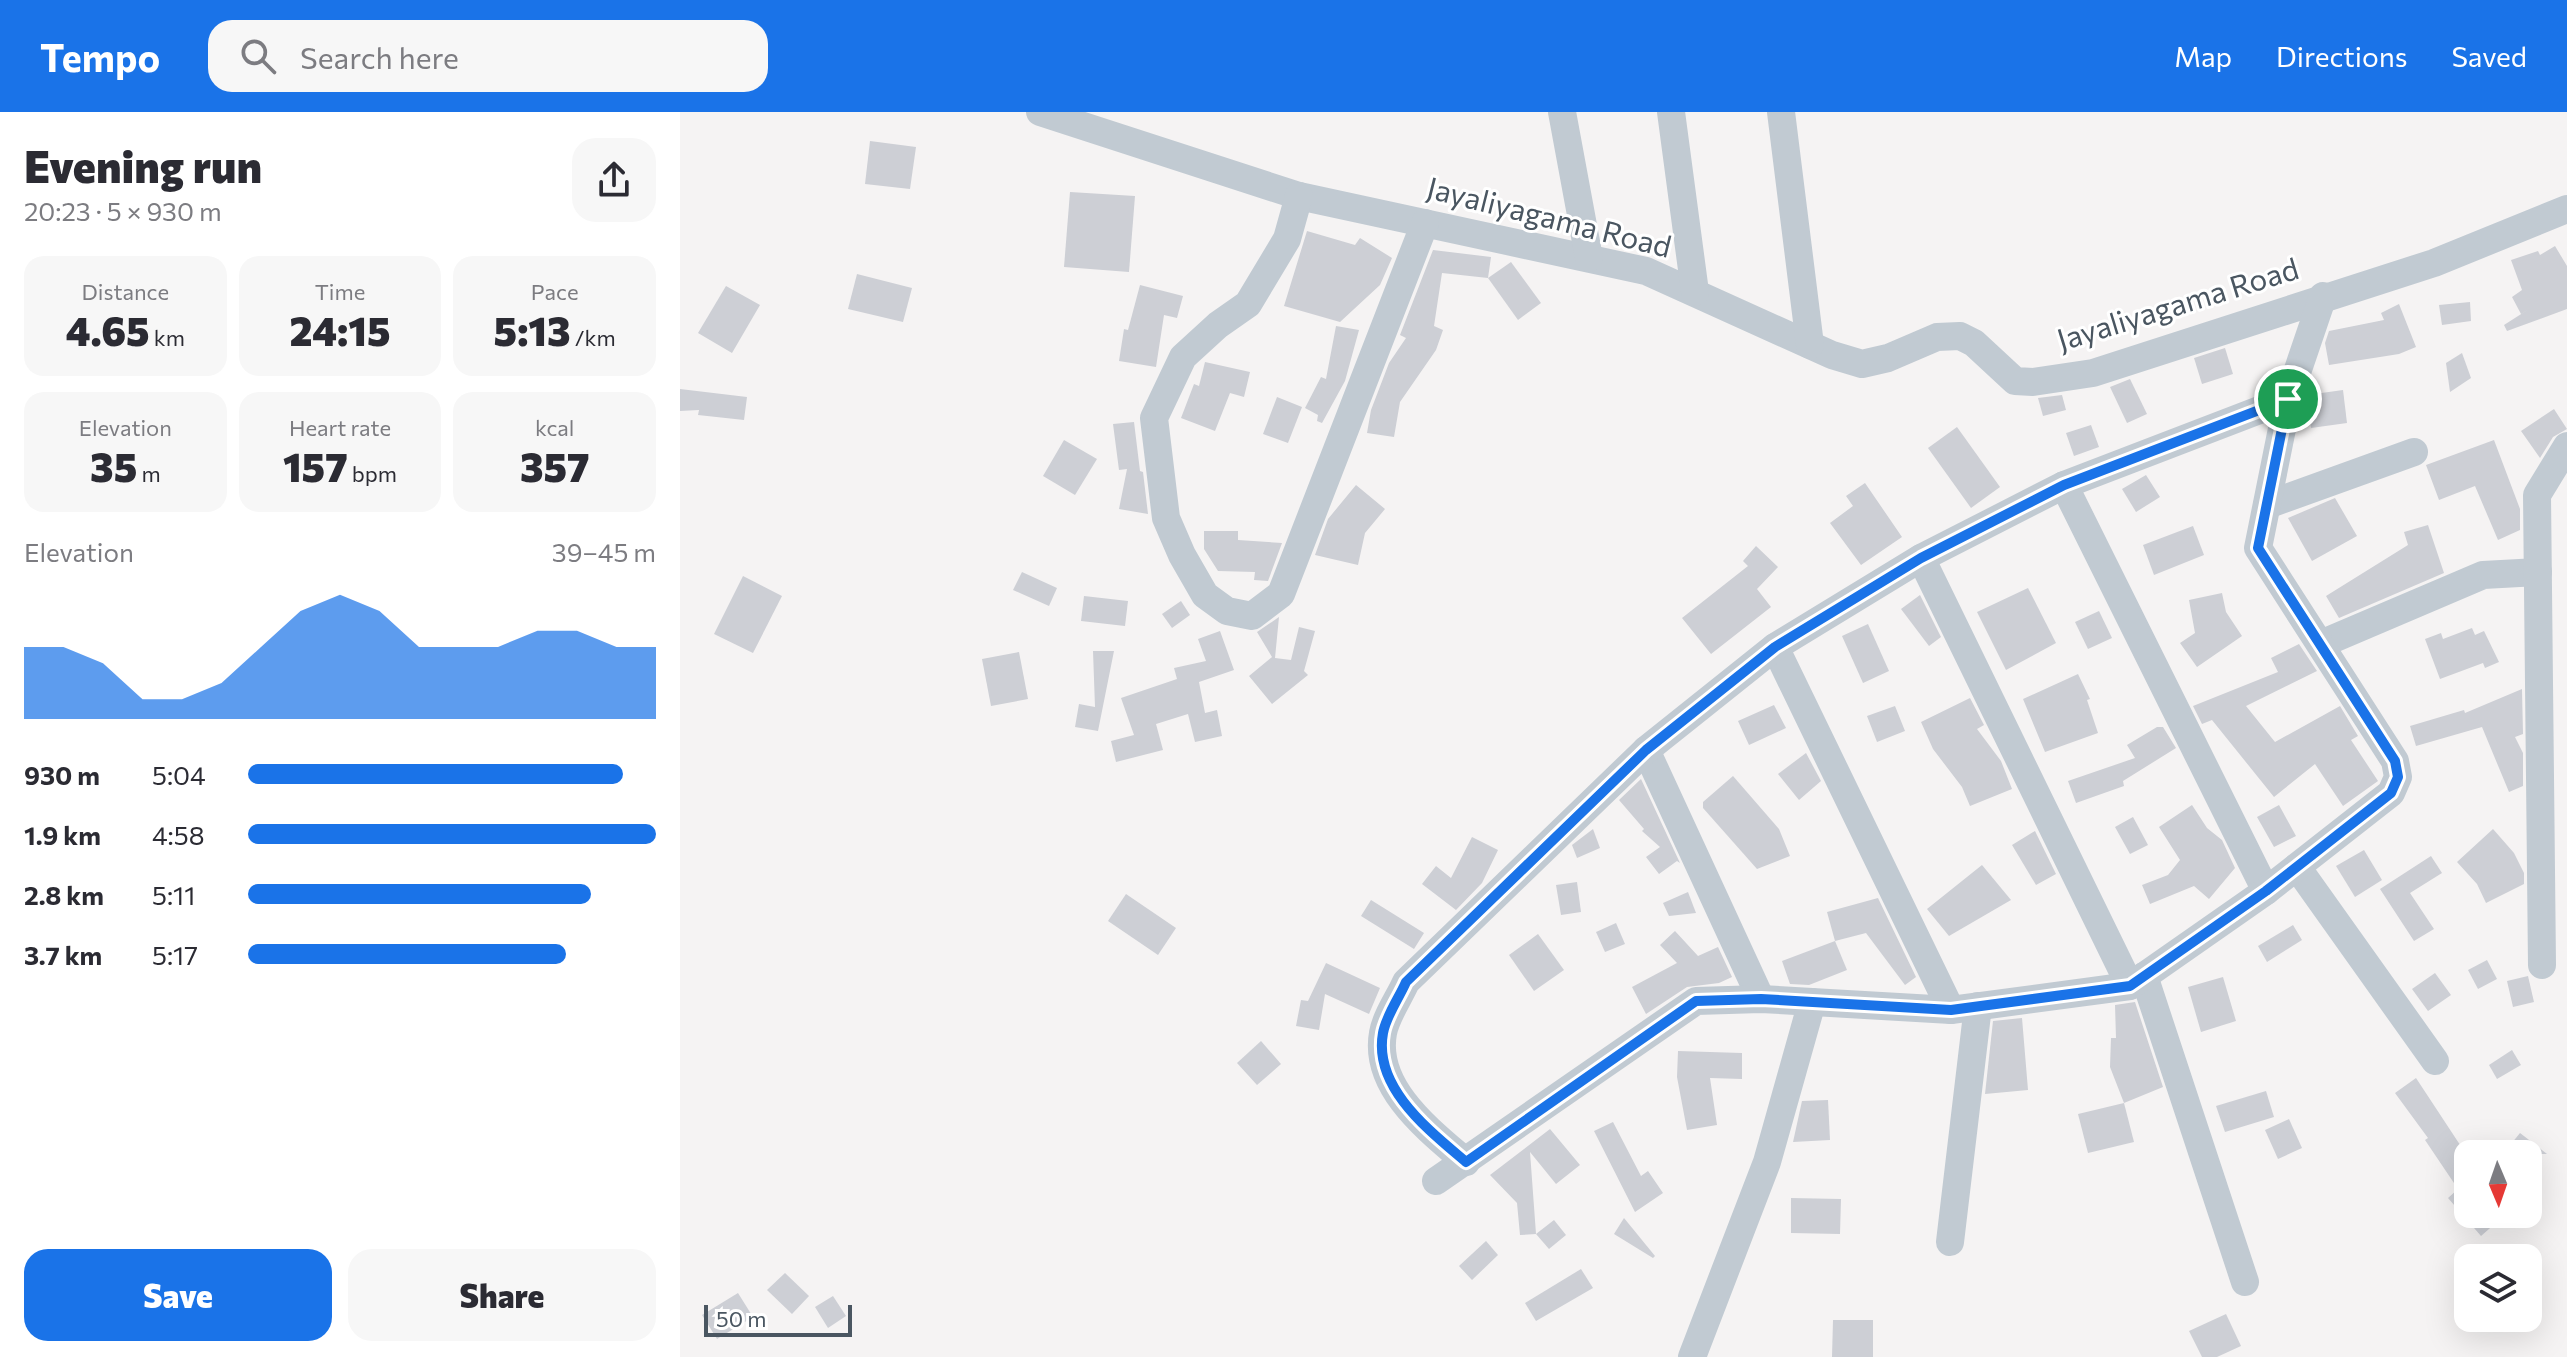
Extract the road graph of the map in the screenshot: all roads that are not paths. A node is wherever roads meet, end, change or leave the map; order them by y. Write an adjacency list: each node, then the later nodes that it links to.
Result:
1 (1040, 112): 5 (street, Jayaliyagama Road)
2 (1562, 112): 8 (street)
3 (1671, 112): 9 (street)
4 (1781, 112): 11 (street)
5 (1299, 196): 7 (street, Jayaliyagama Road); 7 (street)
6 (2565, 215): 10 (street, Jayaliyagama Road)
7 (1425, 223): 8 (street, Jayaliyagama Road)
8 (1589, 258): 9 (street, Jayaliyagama Road)
9 (1695, 292): 11 (street, Jayaliyagama Road)
10 (2323, 296): 11 (street, Jayaliyagama Road); 12 (street)
11 (1810, 345)
12 (2288, 399): 15 (street); 16 (street)
13 (2567, 446): 18 (street)
14 (2414, 452): 16 (street)
15 (2064, 485): 17 (street); 23 (street)
16 (2267, 505): 19 (street)
17 (1921, 558): 20 (street); 25 (street)
18 (2538, 572): 19 (street); 24 (street)
19 (2321, 644): 22 (street)
20 (1775, 647): 21 (street); 28 (street)
21 (1646, 750): 26 (street); 30 (street)
22 (2297, 867): 23 (street); 29 (street)
23 (2266, 891): 25 (street)
24 (2542, 965)
25 (2137, 981): 28 (street); 33 (street)
26 (1761, 999): 27 (street); 30 (street)
27 (1812, 1002): 28 (street); 34 (street)
28 (1964, 1008): 32 (street)
29 (2435, 1061)
30 (1466, 1162): 31 (street)
31 (1436, 1181)
32 (1950, 1242)
33 (2245, 1282)
34 (1692, 1357)

